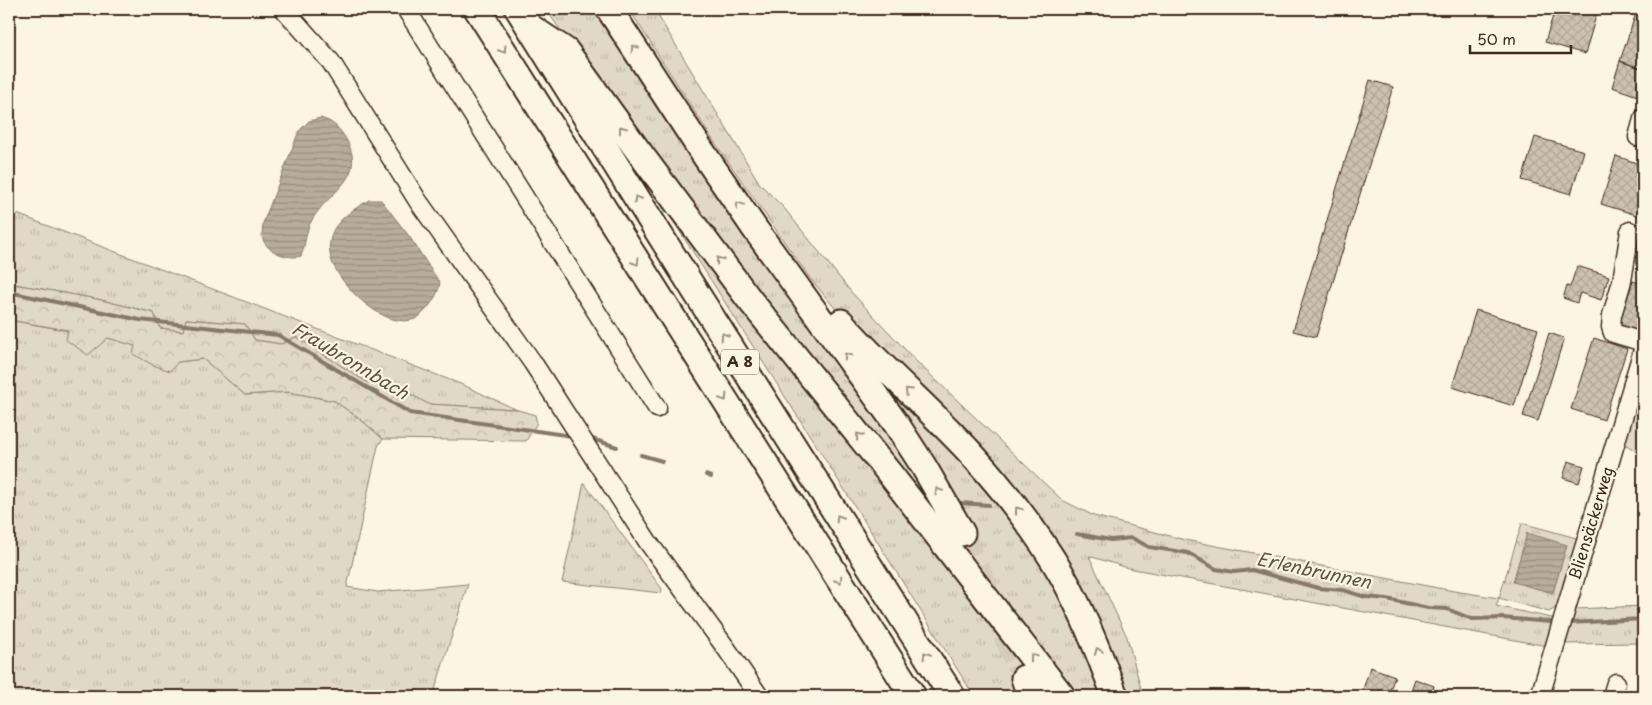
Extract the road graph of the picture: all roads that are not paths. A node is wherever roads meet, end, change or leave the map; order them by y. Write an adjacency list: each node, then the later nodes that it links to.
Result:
1 (284, 9): 14 (street)
2 (406, 9): 12 (street)
3 (477, 9): 15 (highway, A 8, one-way to 15)
4 (609, 9): 9 (highway, one-way to 4)
5 (524, 18): 16 (highway, A 8, one-way to 5); 17 (highway, A 8, one-way to 5)
6 (1643, 120): 7 (street)
7 (1638, 137)
8 (1630, 231): 10 (street)
9 (787, 274): 13 (highway, one-way to 9); 18 (highway, one-way to 9)
10 (1643, 342)
11 (1643, 350): 19 (street, Bliensäckerweg)
12 (657, 408)
13 (962, 533)
14 (759, 696)
15 (913, 696)
16 (952, 696)
17 (1062, 696)
18 (1115, 696)
19 (1540, 696)

